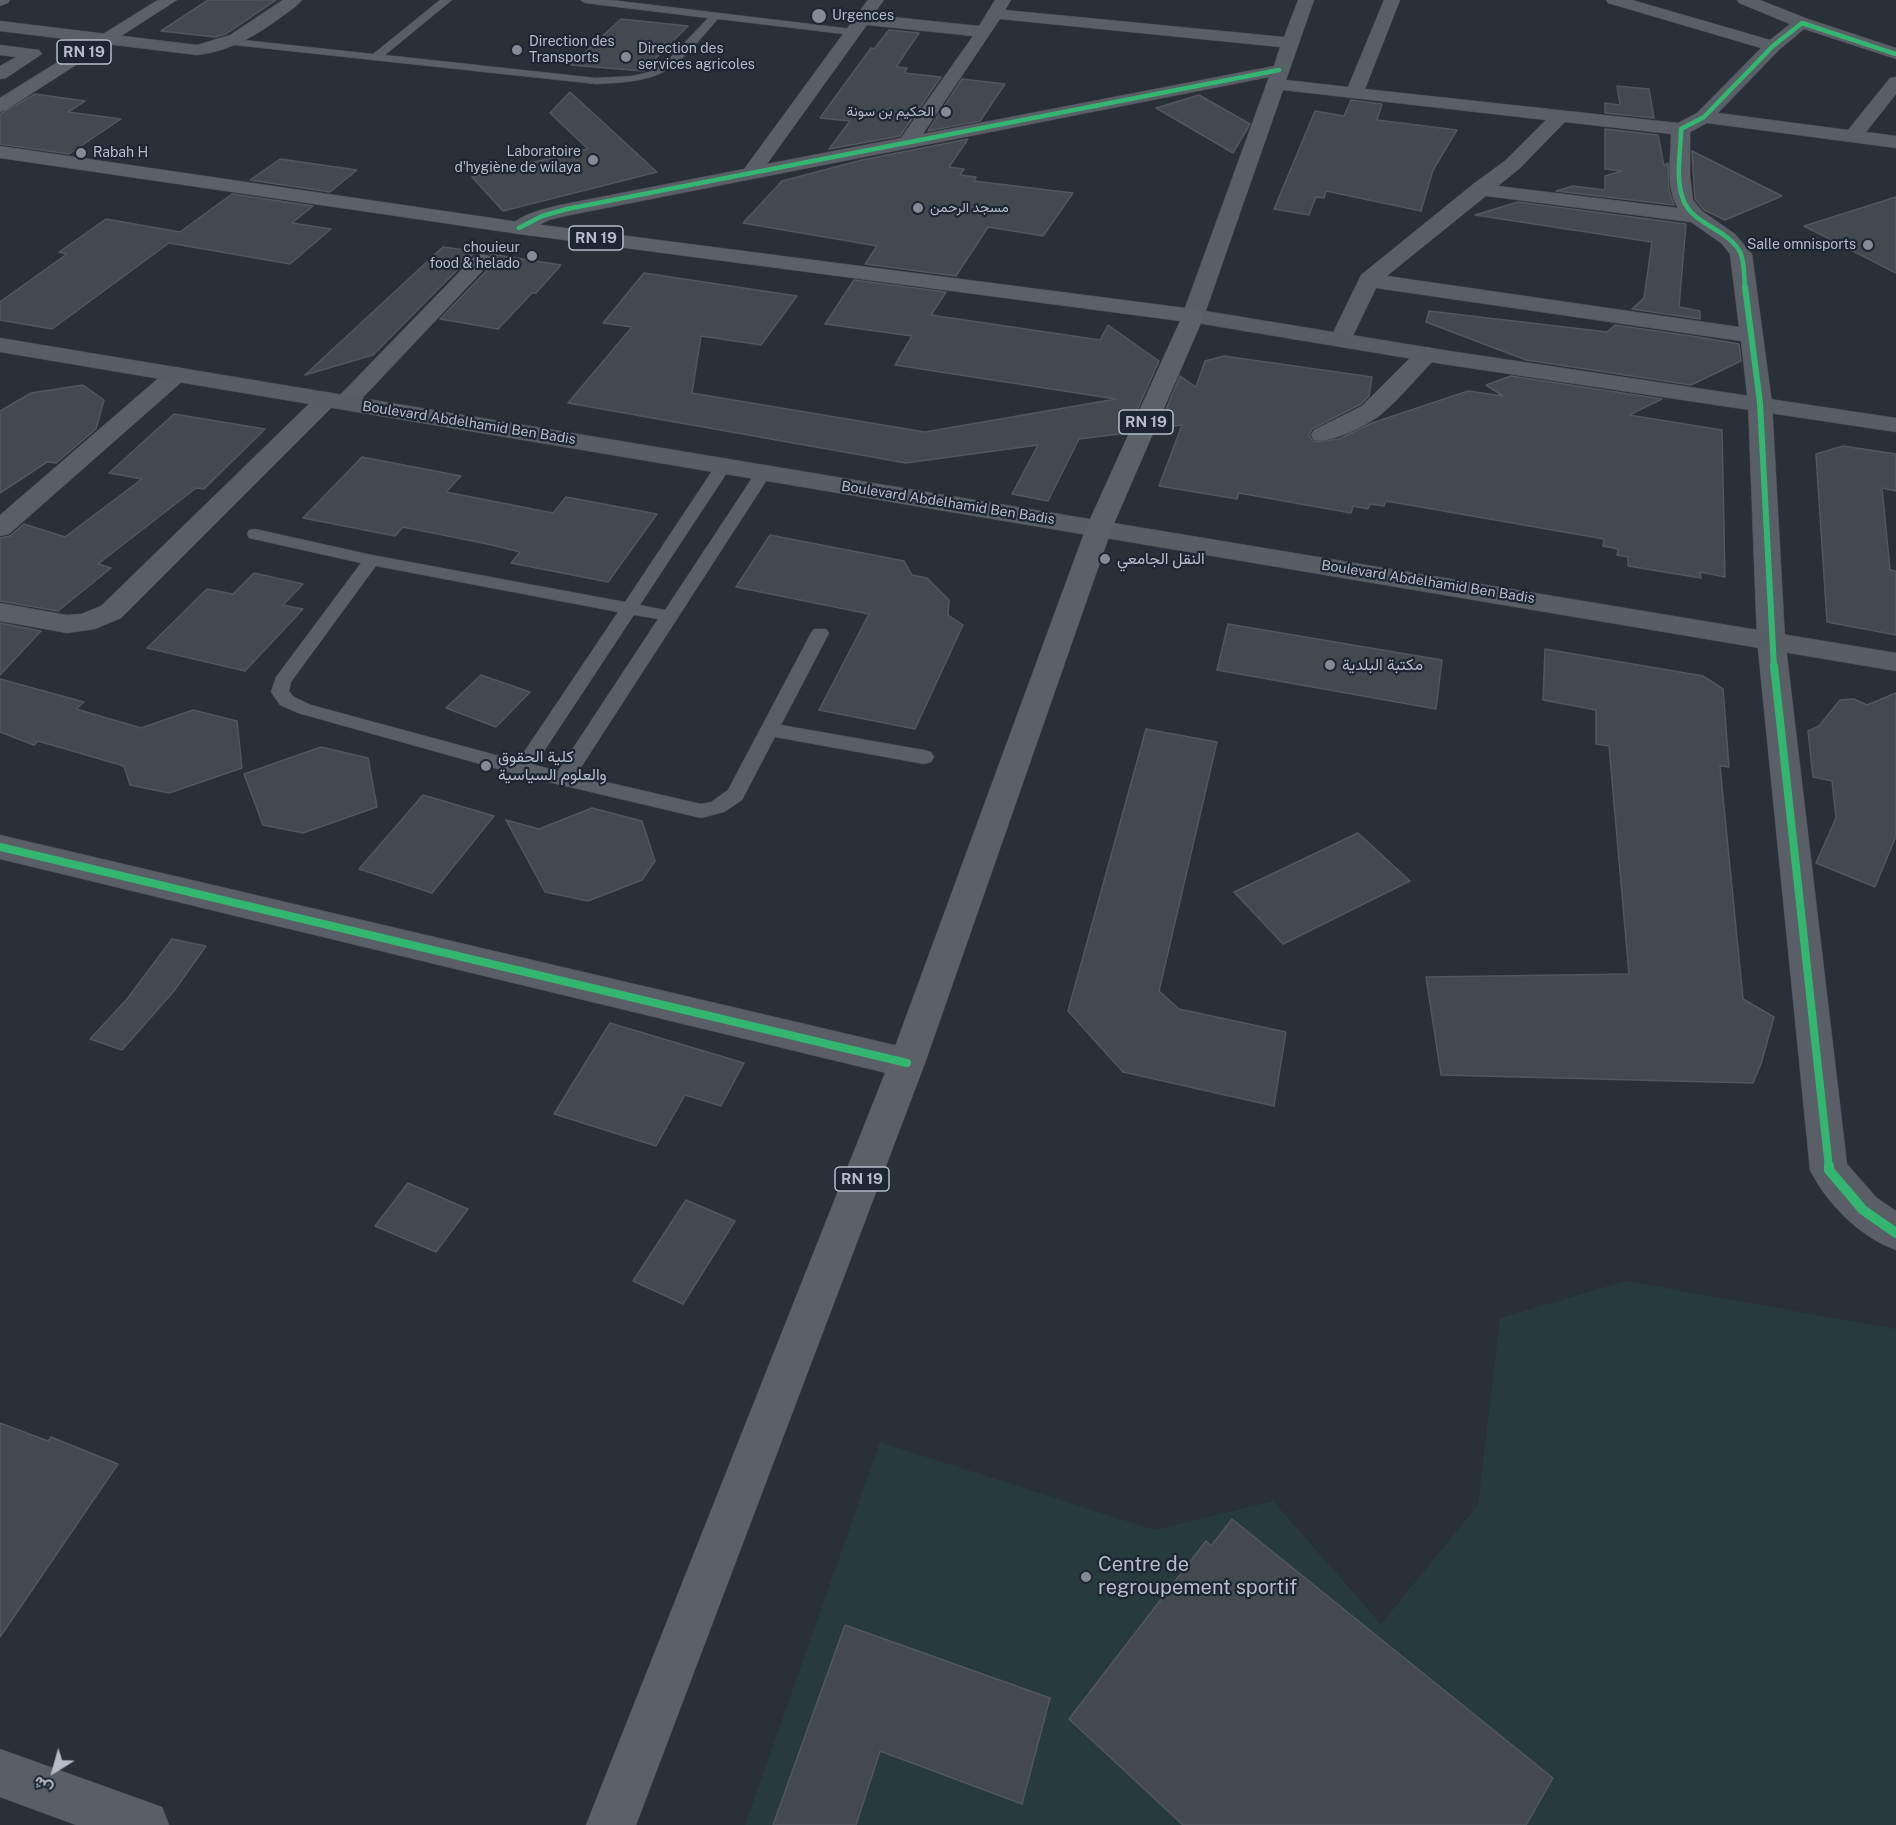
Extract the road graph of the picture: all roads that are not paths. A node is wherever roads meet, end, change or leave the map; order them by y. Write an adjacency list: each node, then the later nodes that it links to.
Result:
1 (169, 0): 16 (main road, RN 19)
2 (294, 0): 17 (street)
3 (447, 0): 22 (lane)
4 (585, 0): 11 (lane)
5 (876, 0): 13 (street)
6 (1306, 0): 18 (street)
7 (1392, 0): 26 (street)
8 (1614, 0): 19 (street)
9 (1747, 0): 12 (street)
10 (999, 7): 15 (street); 18 (street)
11 (715, 16): 13 (lane); 22 (lane)
12 (1802, 22): 19 (street); 21 (street)
13 (857, 25): 15 (street); 34 (street)
14 (0, 26): 16 (street)
15 (984, 32): 31 (street)
16 (105, 39): 17 (street); 27 (main road, RN 19)
17 (234, 42): 22 (lane)
18 (1290, 43): 24 (street)
19 (1773, 46): 29 (street)
20 (0, 50): 23 (street)
21 (1896, 54)
22 (374, 58)
23 (0, 74)
24 (1277, 77): 26 (street); 31 (street); 40 (street)
25 (1896, 82): 30 (street)
26 (1355, 92): 28 (street)
27 (0, 106)
28 (1559, 117): 29 (street); 35 (street)
29 (1693, 123): 30 (street); 36 (street)
30 (1853, 136): 32 (street)
31 (908, 142): 34 (street)
32 (1896, 142)
33 (0, 152): 37 (main road, RN 19)
34 (749, 175): 37 (street)
35 (1479, 189): 36 (street); 39 (street)
36 (1698, 217): 41 (street)
37 (519, 228): 40 (main road, RN 19)
38 (482, 260): 46 (street)
39 (1369, 280): 41 (street); 42 (street)
40 (1193, 316): 42 (main road); 53 (main road, RN 19)
41 (1752, 336): 47 (street)
42 (1341, 339): 44 (main road)
43 (0, 345): 45 (main road, Boulevard Abdelhamid Ben Badis)
44 (1427, 354): 47 (main road); 49 (street)
45 (177, 374): 46 (main road, Boulevard Abdelhamid Ben Badis); 52 (street)
46 (337, 401): 50 (main road, Boulevard Abdelhamid Ben Badis); 57 (street)
47 (1760, 403): 48 (main road); 60 (street)
48 (1896, 425)
49 (1323, 435)
50 (724, 465): 51 (main road, Boulevard Abdelhamid Ben Badis); 56 (lane)
51 (764, 472): 53 (main road, Boulevard Abdelhamid Ben Badis); 58 (lane)
52 (0, 528)
53 (1099, 528): 60 (main road, Boulevard Abdelhamid Ben Badis); 67 (main road, RN 19)
54 (255, 534): 55 (lane)
55 (372, 560): 56 (lane); 64 (lane)
56 (630, 608): 58 (lane); 64 (lane)
57 (0, 612)
58 (670, 616): 65 (lane)
59 (820, 633): 62 (lane)
60 (1771, 639): 61 (main road, Boulevard Abdelhamid Ben Badis); 68 (street)
61 (1896, 662)
62 (770, 730): 63 (lane); 65 (lane)
63 (924, 758)
64 (523, 769): 65 (lane)
65 (564, 777)
66 (0, 847): 67 (street)
67 (907, 1063): 71 (main road, RN 19)
68 (1896, 1233)
69 (0, 1773): 70 (street)
70 (144, 1825)
71 (611, 1825)

